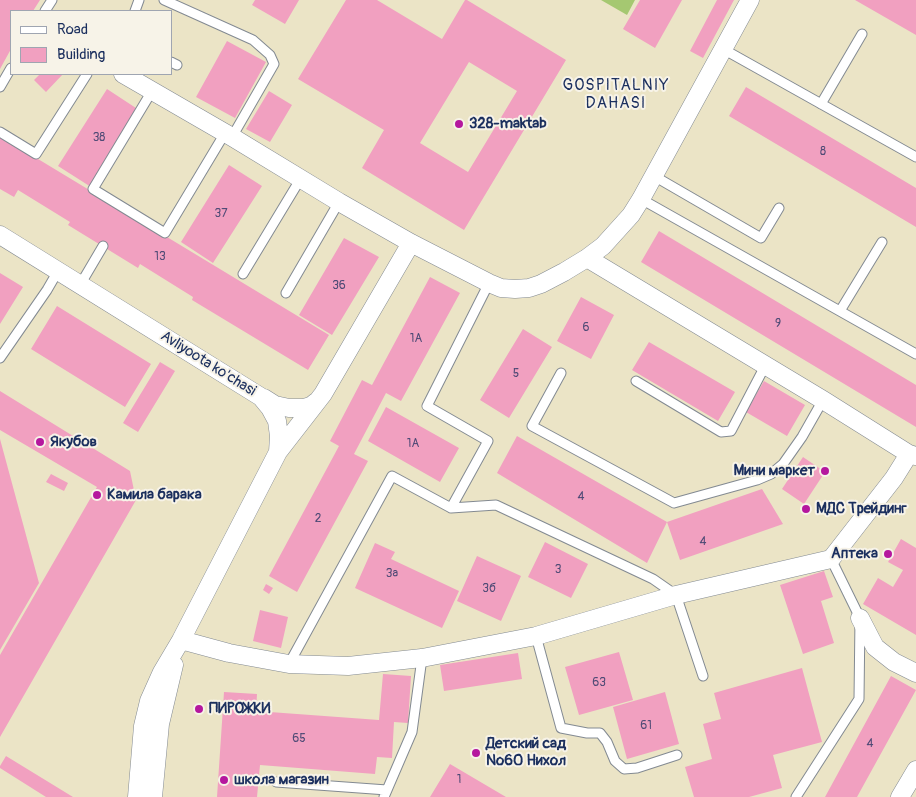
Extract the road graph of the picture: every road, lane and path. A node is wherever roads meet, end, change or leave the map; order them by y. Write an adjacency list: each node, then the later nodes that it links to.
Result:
1 (164, 0): 12 (lane)
2 (750, 0): 4 (street)
3 (862, 34): 10 (lane)
4 (723, 49): 10 (lane); 14 (street)
5 (10, 70): 8 (lane)
6 (86, 75): 11 (lane)
7 (125, 75): 9 (street)
8 (0, 87)
9 (152, 91): 12 (street); 12 (lane)
10 (821, 104): 13 (lane)
11 (0, 132)
12 (228, 135): 15 (street)
13 (916, 157)
14 (654, 176): 16 (street); 18 (lane)
15 (301, 178): 17 (street); 25 (lane)
16 (642, 199): 23 (street); 29 (lane)
17 (339, 202): 21 (street); 28 (lane)
18 (779, 208)
19 (0, 235): 24 (street, Avliyoota ko'chasi)
20 (882, 242): 29 (lane)
21 (411, 243): 26 (street); 37 (street)
22 (103, 246): 27 (lane)
23 (587, 258): 26 (street); 32 (street)
24 (58, 271): 27 (street, Avliyoota ko'chasi); 31 (lane)
25 (243, 274)
26 (489, 283): 40 (lane)
27 (80, 285): 35 (street, Avliyoota ko'chasi)
28 (286, 293)
29 (840, 311): 30 (lane)
30 (916, 354)
31 (0, 358)
32 (765, 366): 34 (lane); 36 (street)
33 (561, 373): 36 (lane)
34 (636, 381)
35 (261, 397): 37 (street); 38 (street, Avliyoota ko'chasi)
36 (823, 400): 39 (street)
37 (316, 402): 38 (street)
38 (278, 452): 45 (street, Avliyoota ko'chasi)
39 (912, 455): 41 (street)
40 (452, 508): 42 (lane); 47 (lane)
41 (831, 559): 42 (street); 43 (lane)
42 (676, 595): 44 (street); 49 (lane)
43 (860, 618): 48 (street); 56 (lane)
44 (536, 636): 46 (street); 50 (lane)
45 (181, 640): 47 (street); 54 (street, Avliyoota ko'chasi); 55 (street, Avliyoota ko'chasi)
46 (422, 658): 47 (street); 53 (lane)
47 (289, 664)
48 (916, 672)
49 (703, 676)
50 (676, 755)
51 (916, 770): 57 (street)
52 (276, 782): 53 (lane)
53 (386, 793)
54 (137, 797)
55 (153, 797)
56 (796, 797)
57 (900, 797)

